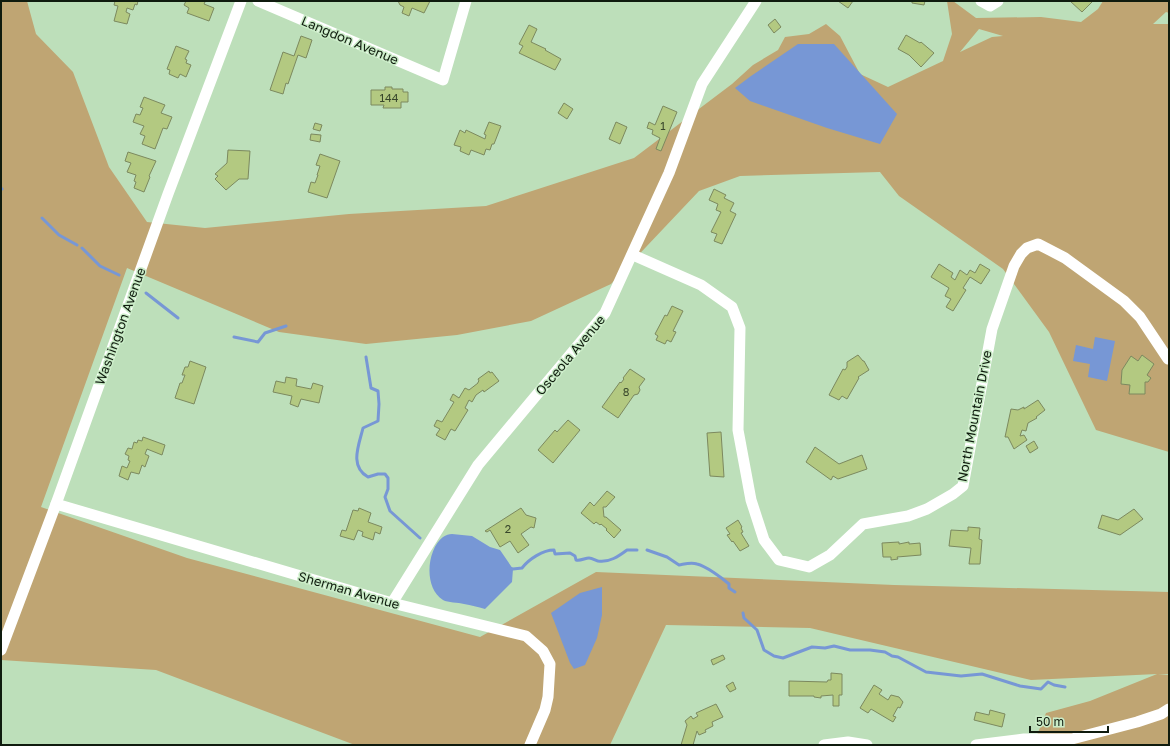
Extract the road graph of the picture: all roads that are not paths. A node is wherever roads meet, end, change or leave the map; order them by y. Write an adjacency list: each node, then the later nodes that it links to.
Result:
1 (241, 1): 9 (street, Washington Avenue)
2 (258, 1): 3 (street, Langdon Avenue)
3 (466, 1)
4 (756, 1): 7 (street, Osceola Avenue)
5 (981, 1): 6 (street)
6 (998, 1)
7 (633, 255): 8 (street, North Mountain Drive); 10 (street, Osceola Avenue)
8 (1168, 359)
9 (56, 504): 10 (street, Sherman Avenue); 11 (street, Washington Avenue)
10 (392, 603): 14 (street, Sherman Avenue)
11 (1, 650)
12 (1169, 709): 17 (street)
13 (840, 744): 15 (street); 16 (street)
14 (530, 745)
15 (824, 745)
16 (867, 745)
17 (976, 745)

